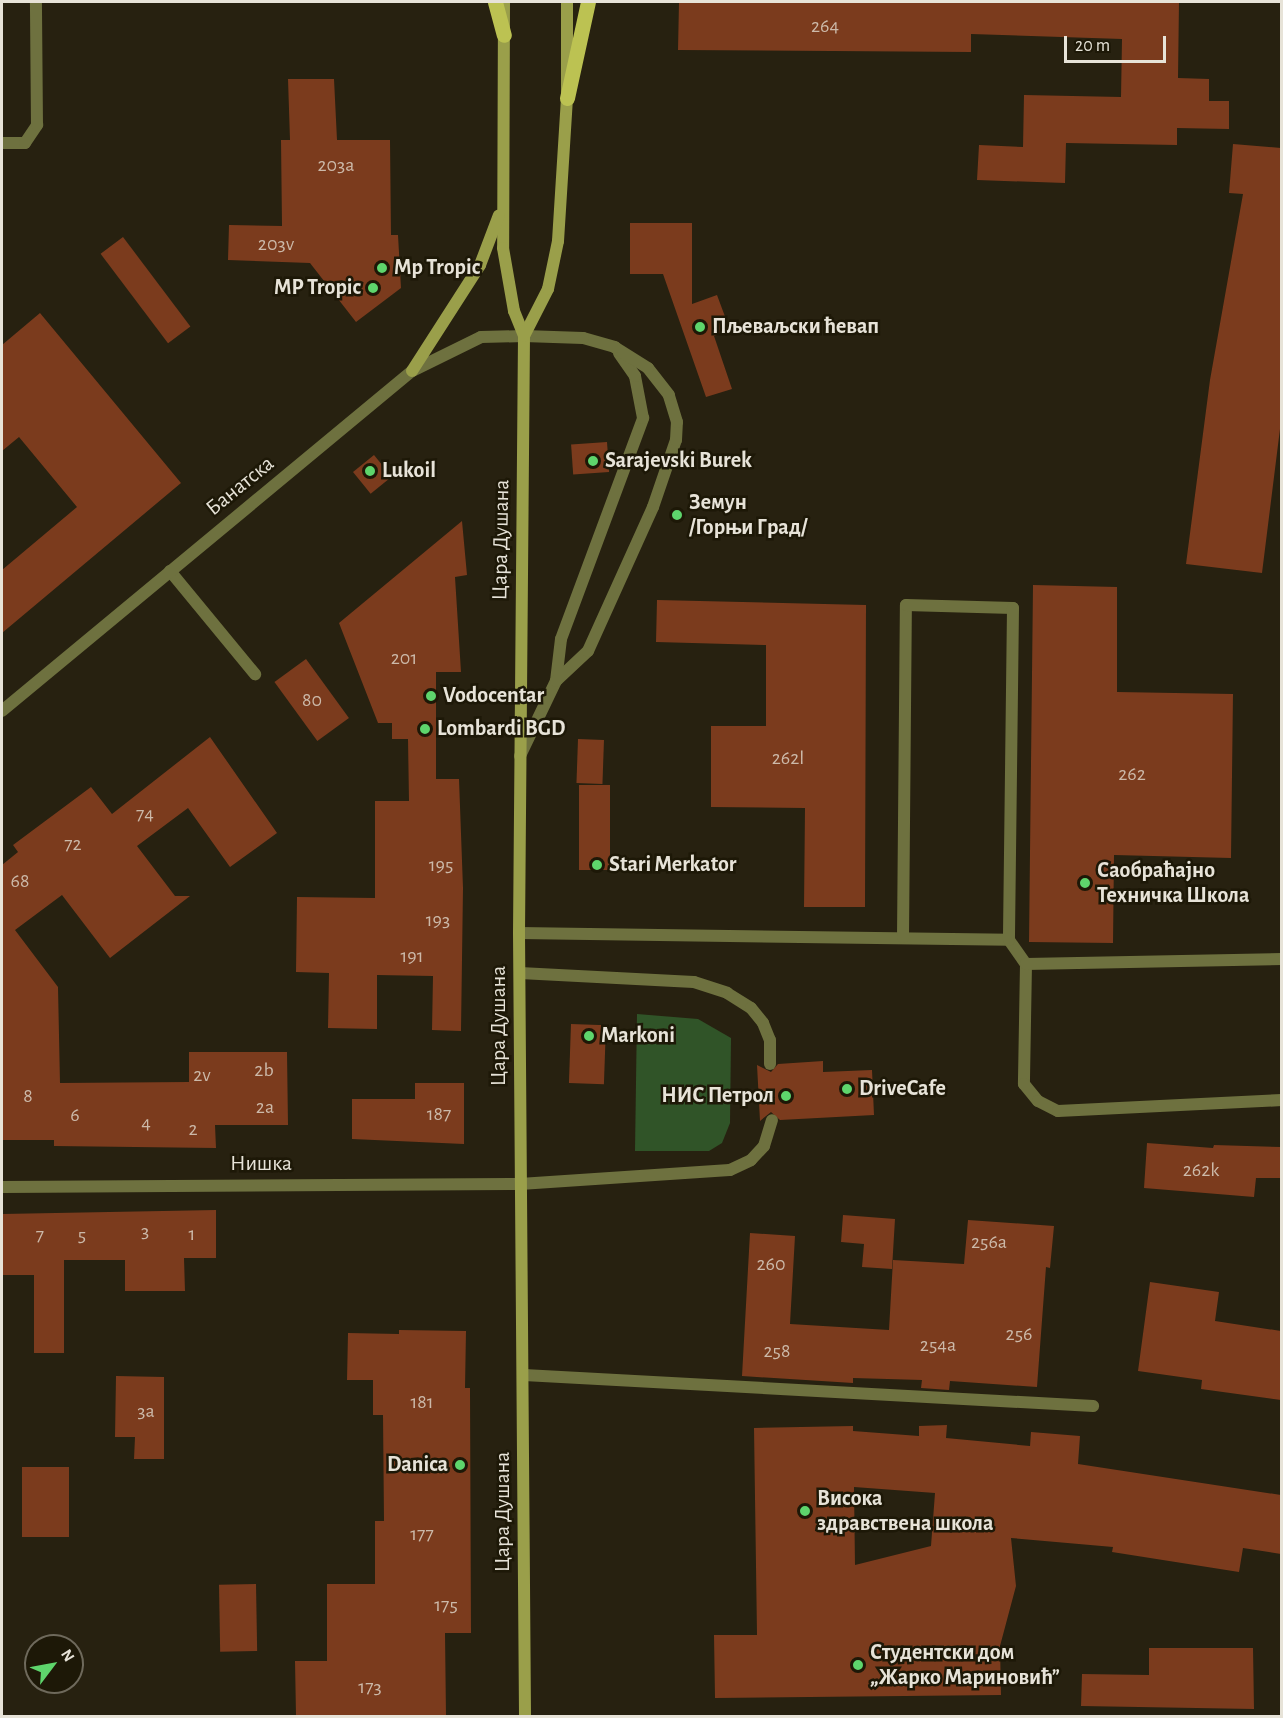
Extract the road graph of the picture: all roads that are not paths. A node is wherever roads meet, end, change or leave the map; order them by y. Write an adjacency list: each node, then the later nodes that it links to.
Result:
1 (36, 2): 8 (street)
2 (495, 2): 6 (main road)
3 (504, 2): 6 (main road, Цара Душана)
4 (567, 2): 7 (main road, Цара Душана)
5 (588, 2): 7 (main road)
6 (504, 34): 9 (main road, Цара Душана)
7 (567, 98): 10 (main road, Цара Душана)
8 (2, 143)
9 (503, 200): 10 (main road, Цара Душана); 12 (main road)
10 (524, 336): 11 (street, Банатска); 12 (street, Банатска); 17 (main road, Цара Душана)
11 (615, 347): 15 (street); 15 (street, Банатска)
12 (412, 371): 13 (street, Банатска)
13 (170, 571): 14 (street); 16 (street, Банатска)
14 (255, 674)
15 (556, 681): 17 (street)
16 (2, 711)
17 (519, 757): 18 (main road, Цара Душана)
18 (519, 933): 19 (street); 23 (main road, Цара Душана)
19 (903, 937): 20 (street); 20 (street)
20 (1009, 940): 22 (street)
21 (1281, 959): 22 (street)
22 (1026, 964): 25 (street)
23 (520, 973): 24 (street); 27 (main road, Цара Душана)
24 (770, 1064)
25 (1281, 1101)
26 (772, 1120): 27 (street, Нишка)
27 (520, 1184): 28 (street, Нишка); 29 (main road, Цара Душана)
28 (2, 1187)
29 (524, 1375): 30 (street); 31 (main road, Цара Душана)
30 (1093, 1407)
31 (525, 1716)

